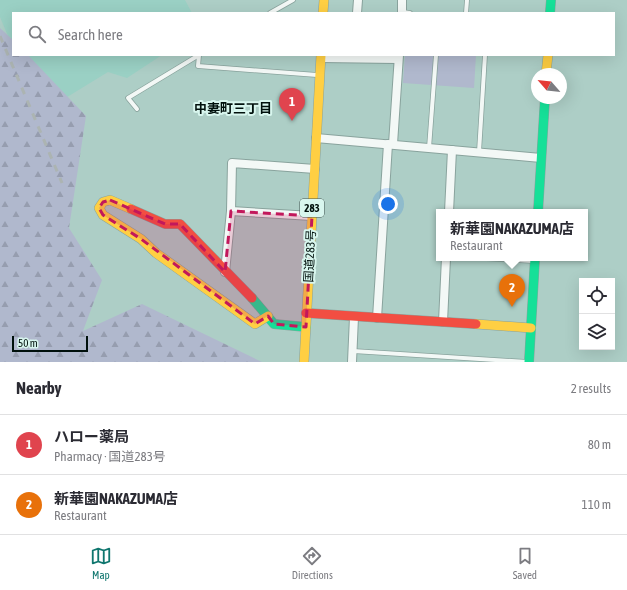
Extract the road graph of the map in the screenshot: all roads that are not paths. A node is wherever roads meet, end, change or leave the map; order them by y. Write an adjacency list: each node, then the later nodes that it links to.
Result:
1 (293, 0): 7 (lane)
2 (324, 0): 8 (main road)
3 (358, 0): 9 (street)
4 (402, 0): 10 (street)
5 (467, 0): 11 (lane)
6 (551, 0): 12 (main road)
7 (272, 12)
8 (323, 12)
9 (357, 12)
10 (402, 12)
11 (466, 12)
12 (550, 12)
13 (197, 56): 24 (lane)
14 (199, 56): 22 (lane)
15 (321, 56): 19 (street); 22 (main road, 国道283号 / 283)
16 (436, 56): 27 (lane)
17 (485, 56): 29 (lane)
18 (548, 56): 21 (main road)
19 (355, 57): 20 (street)
20 (399, 57): 26 (street)
21 (547, 68)
22 (320, 76): 25 (main road, 国道283号 / 283)
23 (545, 104): 30 (main road)
24 (137, 109)
25 (316, 138): 26 (street); 31 (main road, 国道283号 / 283)
26 (390, 144): 27 (street); 42 (street)
27 (429, 148): 28 (street)
28 (452, 150): 29 (street); 32 (street)
29 (479, 152): 30 (street)
30 (541, 158): 33 (main road)
31 (314, 169): 34 (street); 35 (main road, 国道283号 / 283)
32 (449, 209)
33 (538, 209)
34 (231, 211): 35 (street); 38 (street)
35 (312, 216): 39 (main road, 国道283号 / 283)
36 (446, 261): 43 (street)
37 (535, 261): 45 (main road)
38 (225, 272): 40 (main road); 40 (main road)
39 (306, 313): 41 (main road); 44 (main road, 国道283号 / 283)
40 (268, 316): 44 (main road)
41 (354, 317): 42 (main road); 46 (street)
42 (377, 318): 43 (main road)
43 (443, 322): 45 (main road)
44 (306, 327): 47 (main road, 国道283号 / 283)
45 (531, 328): 49 (main road)
46 (352, 351): 48 (street); 49 (lane)
47 (304, 362)
48 (352, 362)
49 (528, 362)

